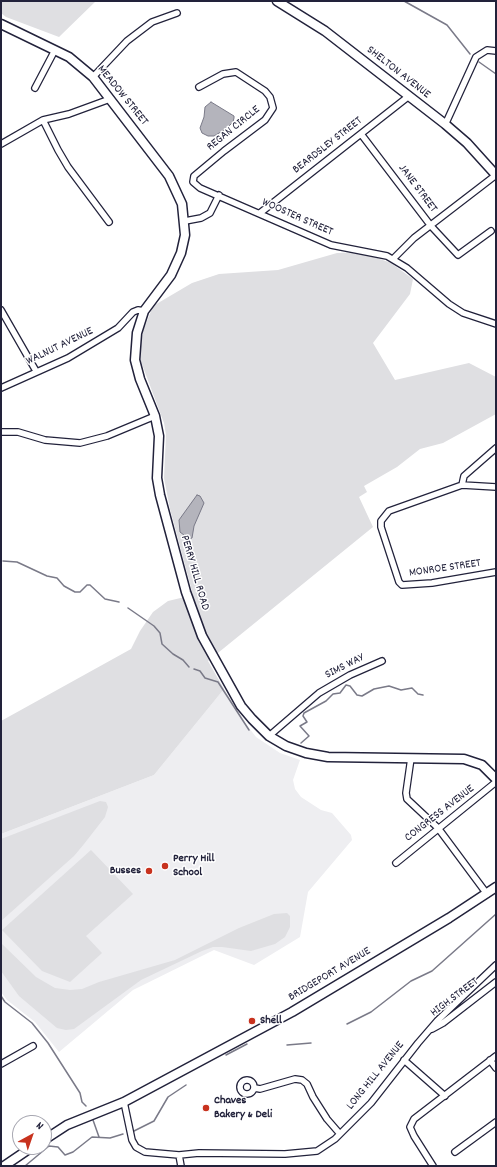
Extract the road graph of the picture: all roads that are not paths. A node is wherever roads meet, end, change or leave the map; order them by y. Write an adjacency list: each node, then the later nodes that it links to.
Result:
1 (277, 1): 9 (street, SHELTON AVENUE)
2 (178, 13): 6 (street)
3 (1, 24): 4 (street, MEADOW STREET)
4 (55, 50): 6 (street, MEADOW STREET); 8 (street)
5 (496, 50): 12 (street)
6 (93, 77): 10 (street, MEADOW STREET)
7 (199, 87): 16 (street, REGAN CIRCLE)
8 (35, 88)
9 (409, 96): 12 (street, SHELTON AVENUE); 13 (street, BEARDSLEY STREET)
10 (110, 99): 11 (street); 19 (street, MEADOW STREET)
11 (43, 120): 14 (street); 20 (street)
12 (445, 125): 15 (street, SHELTON AVENUE)
13 (361, 134): 18 (street, BEARDSLEY STREET); 21 (street, JANE STREET)
14 (1, 144)
15 (496, 175): 21 (street)
16 (194, 182): 17 (street, WOOSTER STREET)
17 (219, 196): 18 (street, WOOSTER STREET); 19 (street)
18 (260, 213): 23 (street, WOOSTER STREET)
19 (185, 221): 25 (street, PERRY HILL ROAD)
20 (109, 222)
21 (431, 226): 22 (street, JANE STREET); 23 (street)
22 (491, 231)
23 (393, 259): 26 (street, WOOSTER STREET)
24 (1, 310): 27 (street)
25 (144, 311): 27 (street, WALNUT AVENUE); 29 (street, PERRY HILL ROAD)
26 (496, 324)
27 (36, 372): 28 (street, WALNUT AVENUE)
28 (1, 388)
29 (155, 416): 30 (street); 36 (street, PERRY HILL ROAD)
30 (1, 432)
31 (496, 448): 32 (street)
32 (462, 485): 33 (street); 34 (street, MONROE STREET)
33 (496, 487)
34 (496, 572)
35 (382, 661): 36 (street, SIMS WAY)
36 (269, 736): 37 (street, PERRY HILL ROAD)
37 (411, 758): 38 (street, PERRY HILL ROAD); 40 (street)
38 (496, 778)
39 (496, 782): 40 (street, CONGRESS AVENUE)
40 (438, 828): 41 (street, CONGRESS AVENUE); 43 (street)
41 (396, 863)
42 (496, 888): 43 (street, BRIDGEPORT AVENUE)
43 (487, 894): 55 (street, BRIDGEPORT AVENUE)
44 (496, 965): 46 (street, LONG HILL AVENUE)
45 (496, 982): 46 (street, HIGH STREET)
46 (427, 1032): 49 (street, LONG HILL AVENUE)
47 (33, 1046): 51 (street)
48 (496, 1056): 50 (street)
49 (404, 1060): 54 (street); 57 (street, LONG HILL AVENUE)
50 (490, 1060): 52 (street); 54 (street)
51 (1, 1064)
52 (496, 1068)
53 (255, 1088): 57 (street)
54 (445, 1096): 64 (street)
55 (124, 1102): 58 (street, BRIDGEPORT AVENUE); 61 (street, LONG HILL AVENUE)
56 (496, 1122): 59 (street)
57 (340, 1134): 61 (street, LONG HILL AVENUE)
58 (52, 1135)
59 (455, 1152)
60 (20, 1155): 62 (street)
61 (180, 1155): 63 (street)
62 (4, 1166)
63 (181, 1166)
64 (433, 1166)

